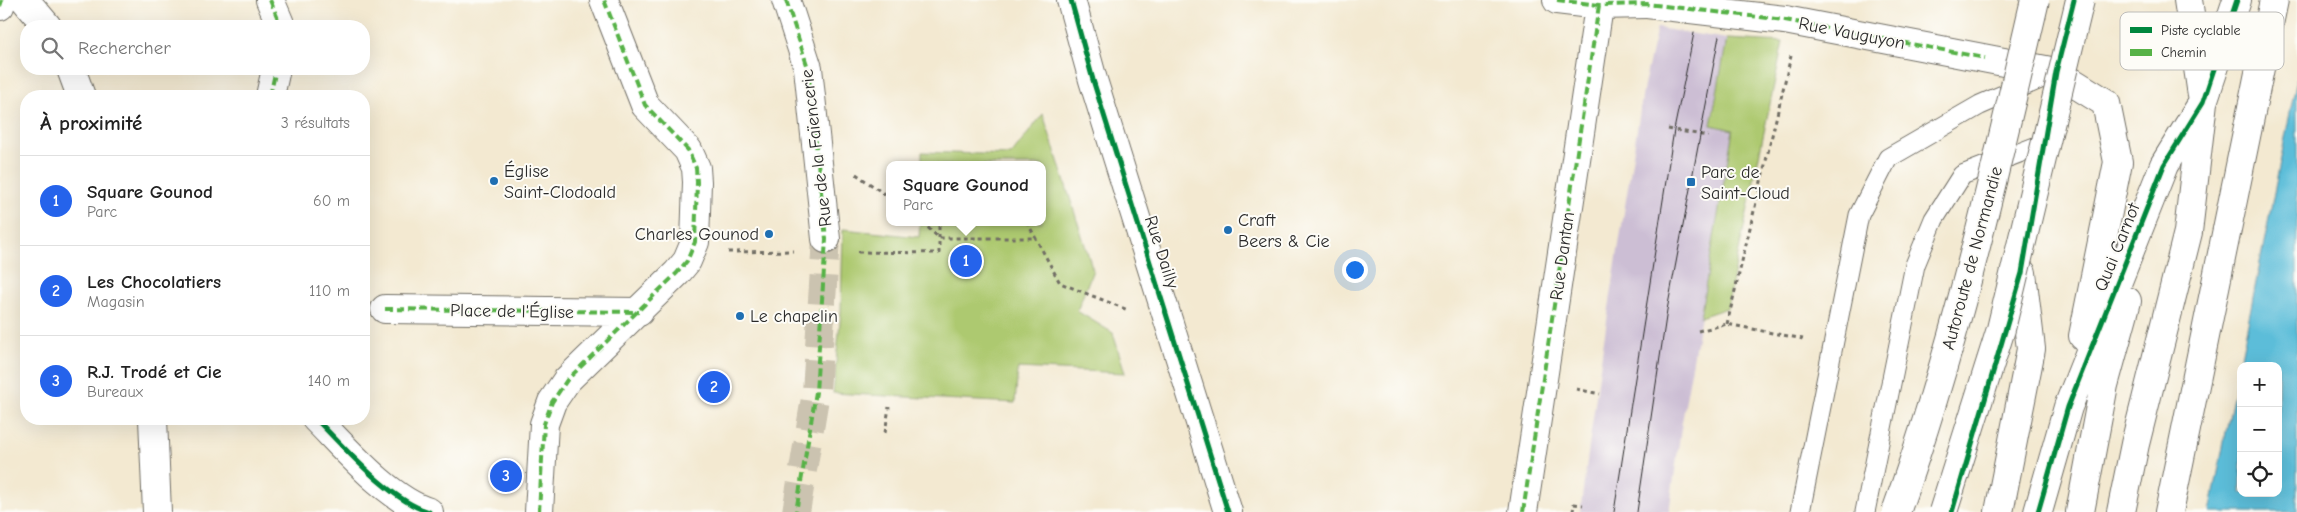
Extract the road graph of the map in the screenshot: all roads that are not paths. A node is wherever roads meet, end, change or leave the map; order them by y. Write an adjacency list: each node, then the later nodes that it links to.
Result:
1 (2, 0): 13 (main road)
2 (24, 0): 15 (main road)
3 (270, 0): 16 (main road)
4 (604, 0): 31 (main road)
5 (786, 0): 28 (main road, Rue de la Faïencerie)
6 (1071, 0): 38 (main road, Rue Dailly)
7 (1557, 0): 12 (main road, Rue Vauguyon)
8 (2035, 0): 42 (main road, Autoroute de Normandie, bridge)
9 (2074, 0): 20 (main road)
10 (2080, 0): 43 (main road, bridge)
11 (2237, 0): 14 (main road, Quai Carnot)
12 (1600, 3): 20 (main road, Rue Vauguyon, bridge); 39 (main road, Rue Dantan)
13 (0, 6)
14 (2233, 12)
15 (42, 20)
16 (278, 20)
17 (2198, 70): 25 (main road, Quai Carnot)
18 (2214, 70): 25 (main road, Quai Carnot)
19 (2260, 70): 49 (main road)
20 (2056, 72): 26 (main road); 32 (main road); 40 (lane)
21 (73, 75): 23 (main road)
22 (275, 75): 24 (main road)
23 (79, 90)
24 (271, 90)
25 (2203, 102): 27 (main road, Quai Carnot); 48 (main road, Quai Carnot)
26 (2045, 143): 29 (main road); 41 (lane)
27 (2164, 165): 32 (main road, Quai Carnot); 47 (main road, Quai Carnot)
28 (826, 239)
29 (2022, 273): 44 (main road); 45 (main road)
30 (385, 309): 31 (main road, Place de l'Église)
31 (639, 312): 37 (main road)
32 (2068, 407): 46 (main road, Quai Carnot)
33 (153, 425): 35 (main road)
34 (322, 425): 36 (main road)
35 (157, 512)
36 (429, 512)
37 (539, 512)
38 (1228, 512)
39 (1524, 512)
40 (1800, 512)
41 (1865, 512)
42 (1896, 512)
43 (1943, 512)
44 (1952, 512)
45 (1998, 512)
46 (2038, 512)
47 (2080, 512)
48 (2121, 512)
49 (2169, 512)

